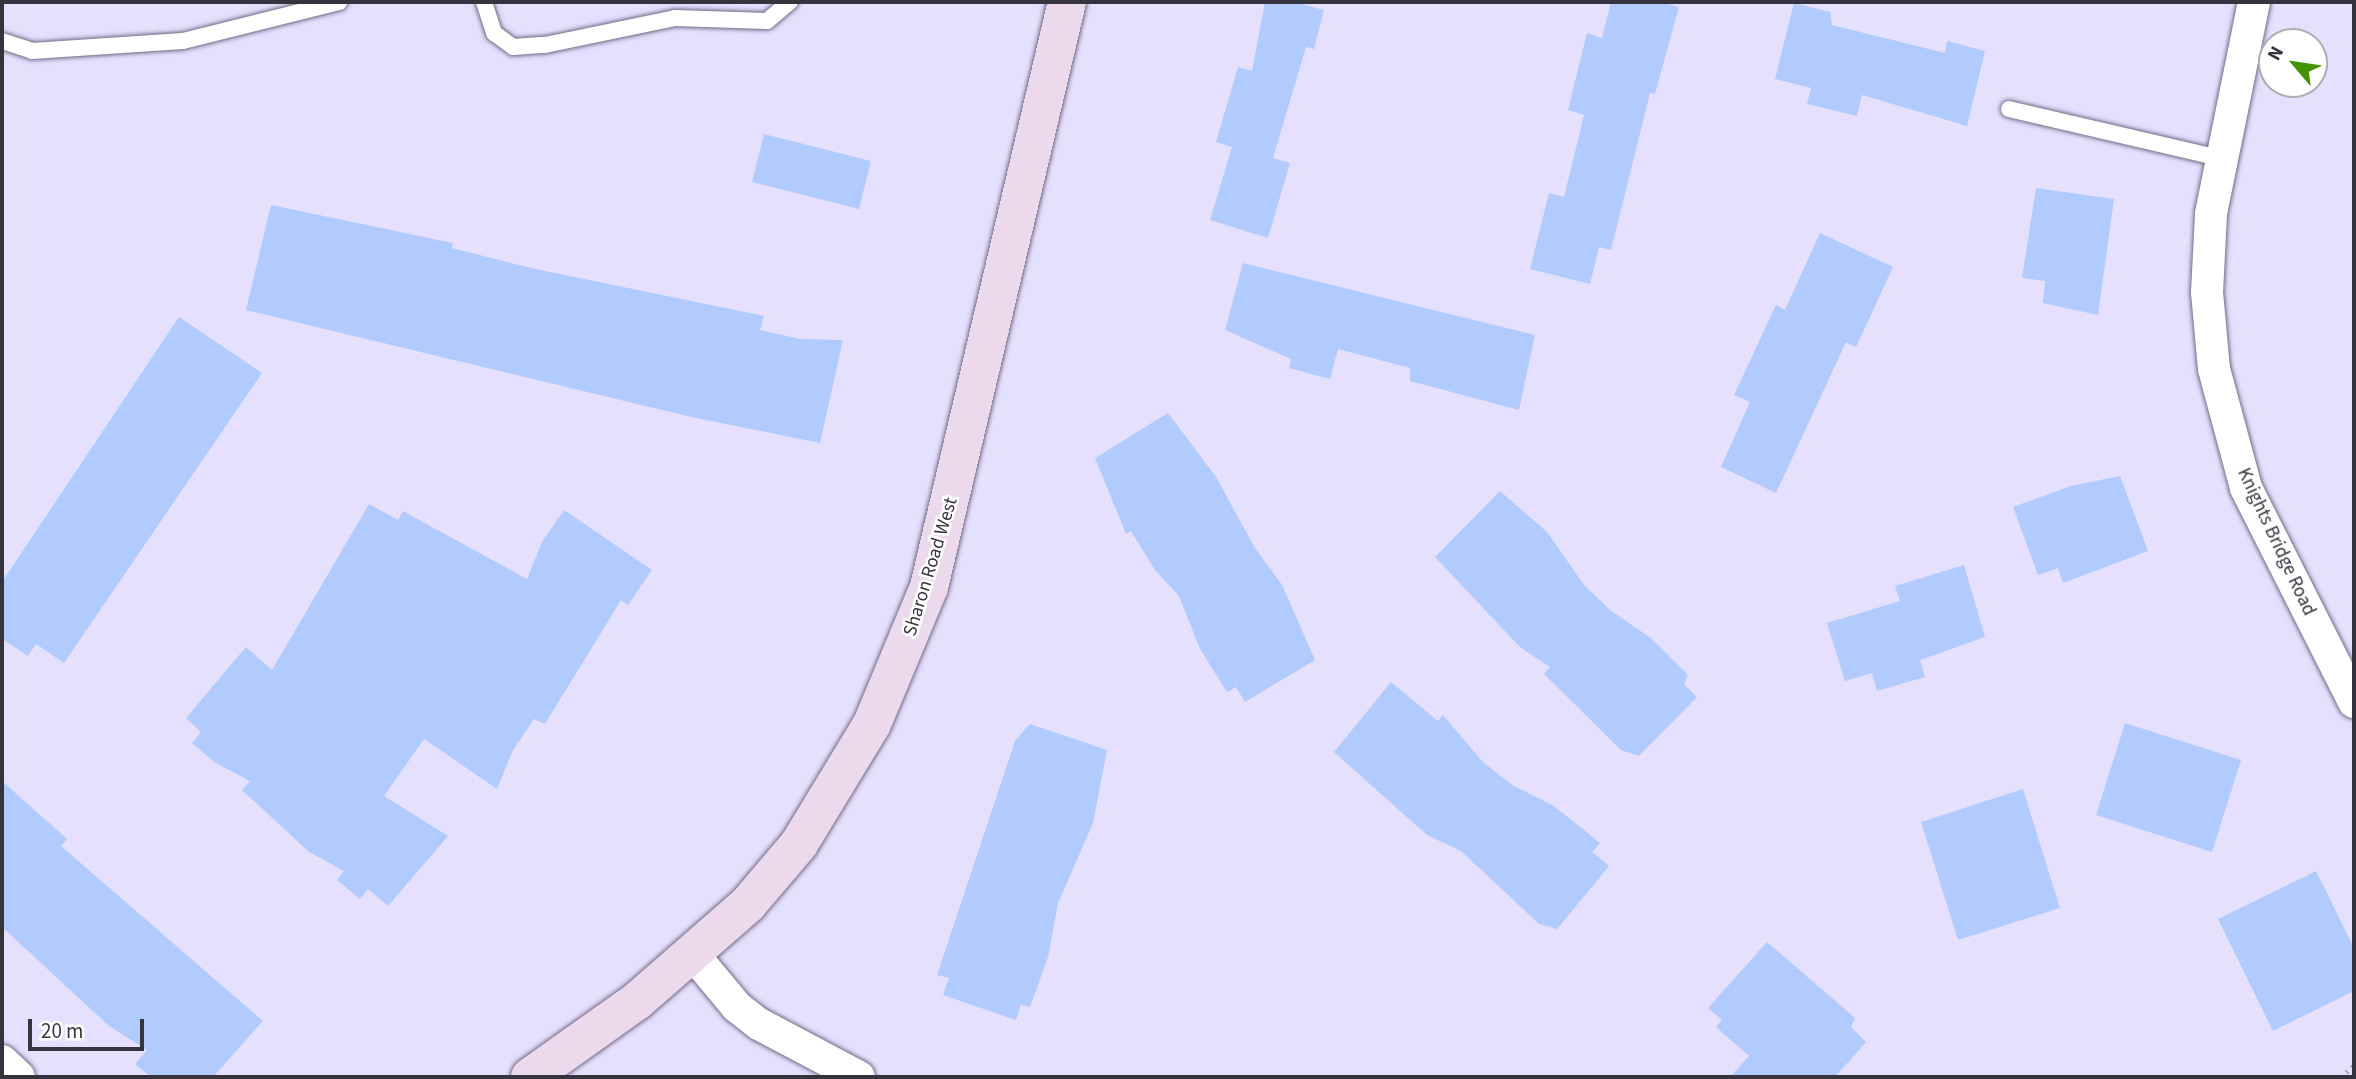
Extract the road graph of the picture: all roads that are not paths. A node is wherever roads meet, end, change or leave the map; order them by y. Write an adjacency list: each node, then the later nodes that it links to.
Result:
1 (339, 2): 6 (lane)
2 (484, 2): 3 (lane)
3 (790, 2)
4 (1067, 2): 10 (main road, Sharon Road West)
5 (2254, 2): 8 (street, Knights Bridge Road)
6 (2, 41)
7 (2009, 109): 8 (lane)
8 (2220, 158): 9 (street, Knights Bridge Road)
9 (2354, 702)
10 (692, 953): 13 (main road, Sharon Road West); 14 (street)
11 (2, 1061): 12 (street)
12 (19, 1077)
13 (530, 1077)
14 (859, 1077)

